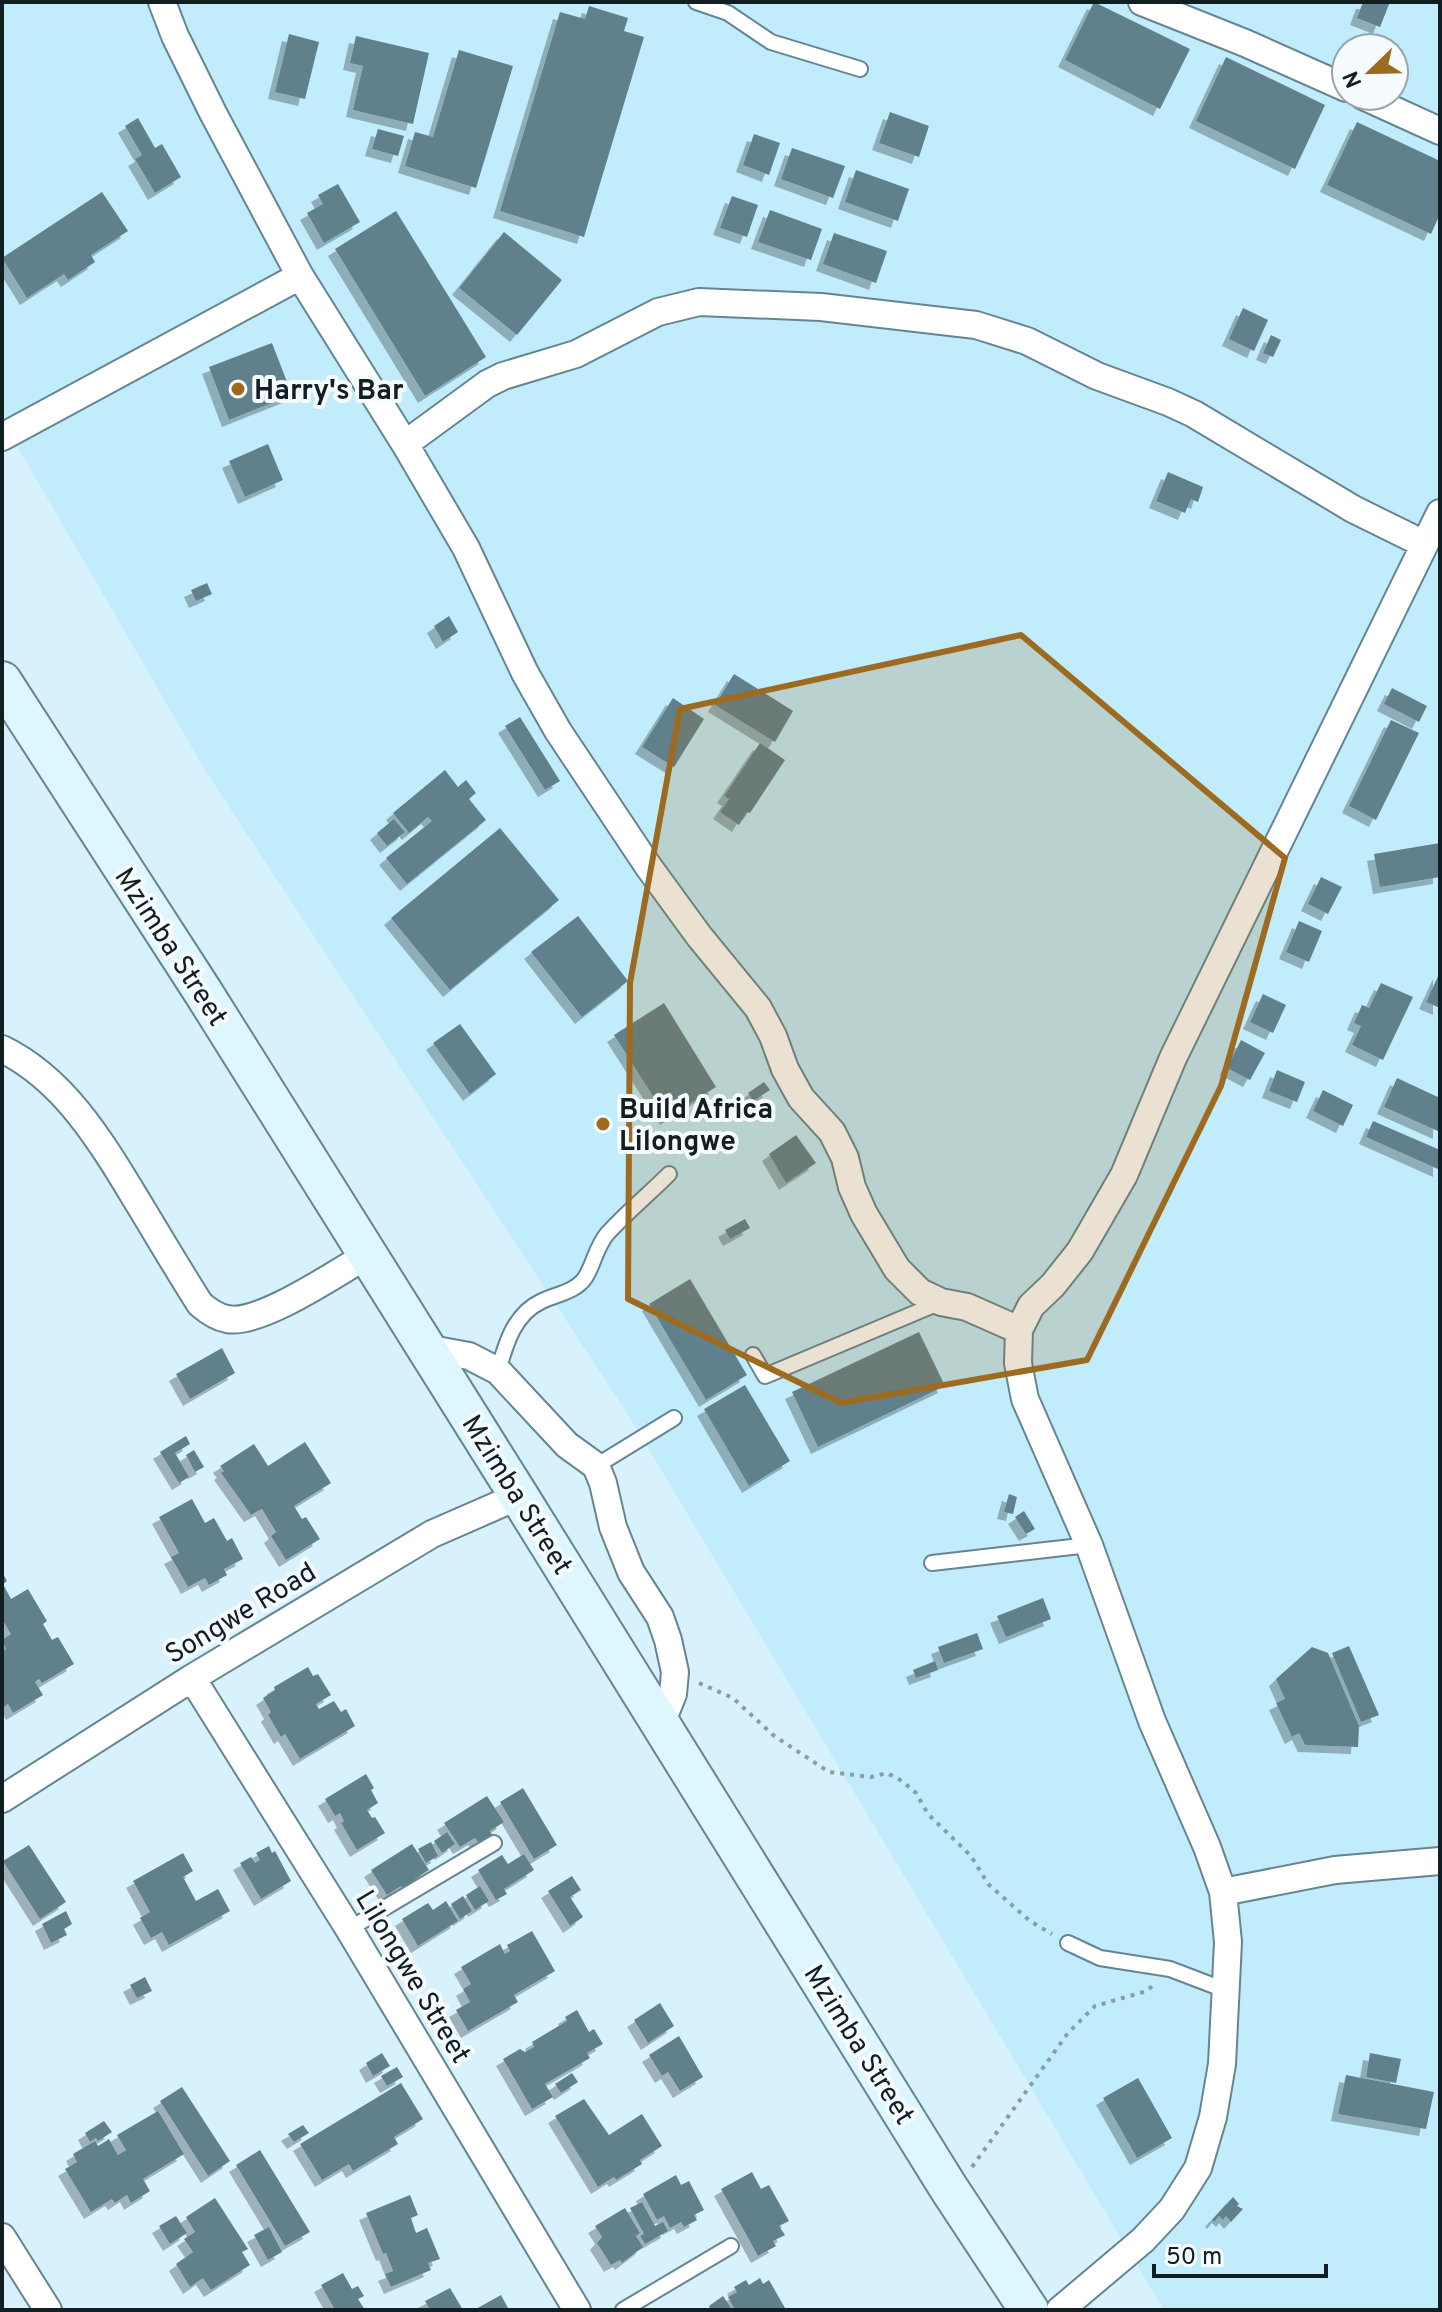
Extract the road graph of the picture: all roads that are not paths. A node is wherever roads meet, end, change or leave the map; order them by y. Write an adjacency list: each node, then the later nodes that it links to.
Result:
1 (162, 2): 8 (street)
2 (696, 2): 4 (lane)
3 (1142, 2): 5 (street)
4 (860, 69)
5 (1330, 81)
6 (1398, 112): 7 (street)
7 (1440, 131)
8 (300, 276): 9 (street); 10 (street)
9 (2, 437)
10 (405, 444): 12 (street); 17 (street)
11 (1440, 513): 12 (street)
12 (1424, 544): 18 (street)
13 (2, 681): 16 (main road, Mzimba Street)
14 (2, 1049): 16 (street)
15 (669, 1174): 21 (lane)
16 (366, 1256): 19 (main road, Mzimba Street)
17 (941, 1302): 18 (street); 20 (lane)
18 (1019, 1330): 25 (street)
19 (425, 1348): 21 (street); 24 (main road, Mzimba Street)
20 (753, 1355)
21 (498, 1371): 23 (street)
22 (674, 1418): 23 (lane)
23 (596, 1466): 28 (street)
24 (519, 1496): 27 (street, Songwe Road); 28 (main road, Mzimba Street)
25 (1089, 1545): 26 (lane); 32 (street)
26 (932, 1563)
27 (192, 1678): 29 (street, Songwe Road); 33 (street, Lilongwe Street)
28 (661, 1724): 41 (main road, Mzimba Street)
29 (2, 1799)
30 (494, 1843): 33 (lane)
31 (1440, 1861): 32 (street)
32 (1223, 1892): 35 (street)
33 (349, 1929): 39 (street, Lilongwe Street)
34 (1068, 1943): 35 (lane)
35 (1225, 1990): 42 (street)
36 (2, 2237): 38 (street)
37 (731, 2246): 40 (lane)
38 (39, 2307)
39 (577, 2310)
40 (623, 2310)
41 (1029, 2310)
42 (1060, 2310)

